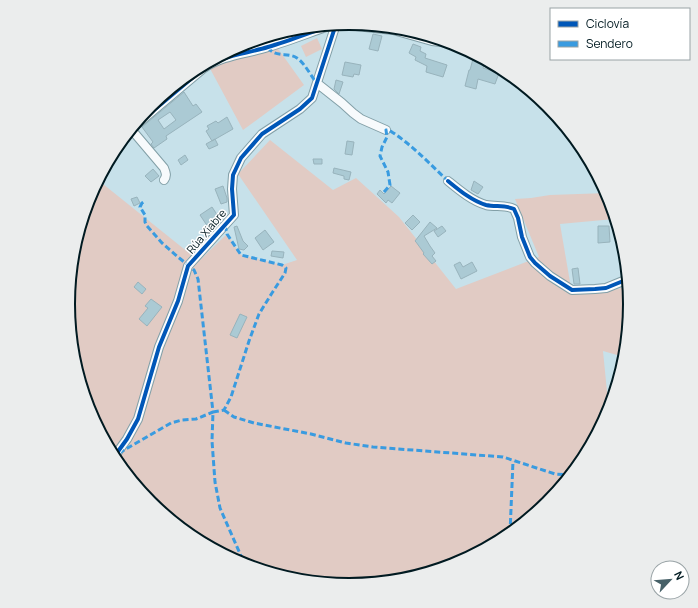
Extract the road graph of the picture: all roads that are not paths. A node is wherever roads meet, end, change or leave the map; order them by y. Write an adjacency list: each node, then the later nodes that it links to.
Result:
1 (334, 31): 4 (street, Rúa Xiabre)
2 (310, 32): 3 (street)
3 (238, 54)
4 (318, 84): 5 (street); 10 (street, Rúa Xiabre)
5 (386, 130)
6 (134, 134): 7 (street)
7 (164, 180)
8 (448, 181): 9 (street)
9 (622, 282)
10 (118, 451)

